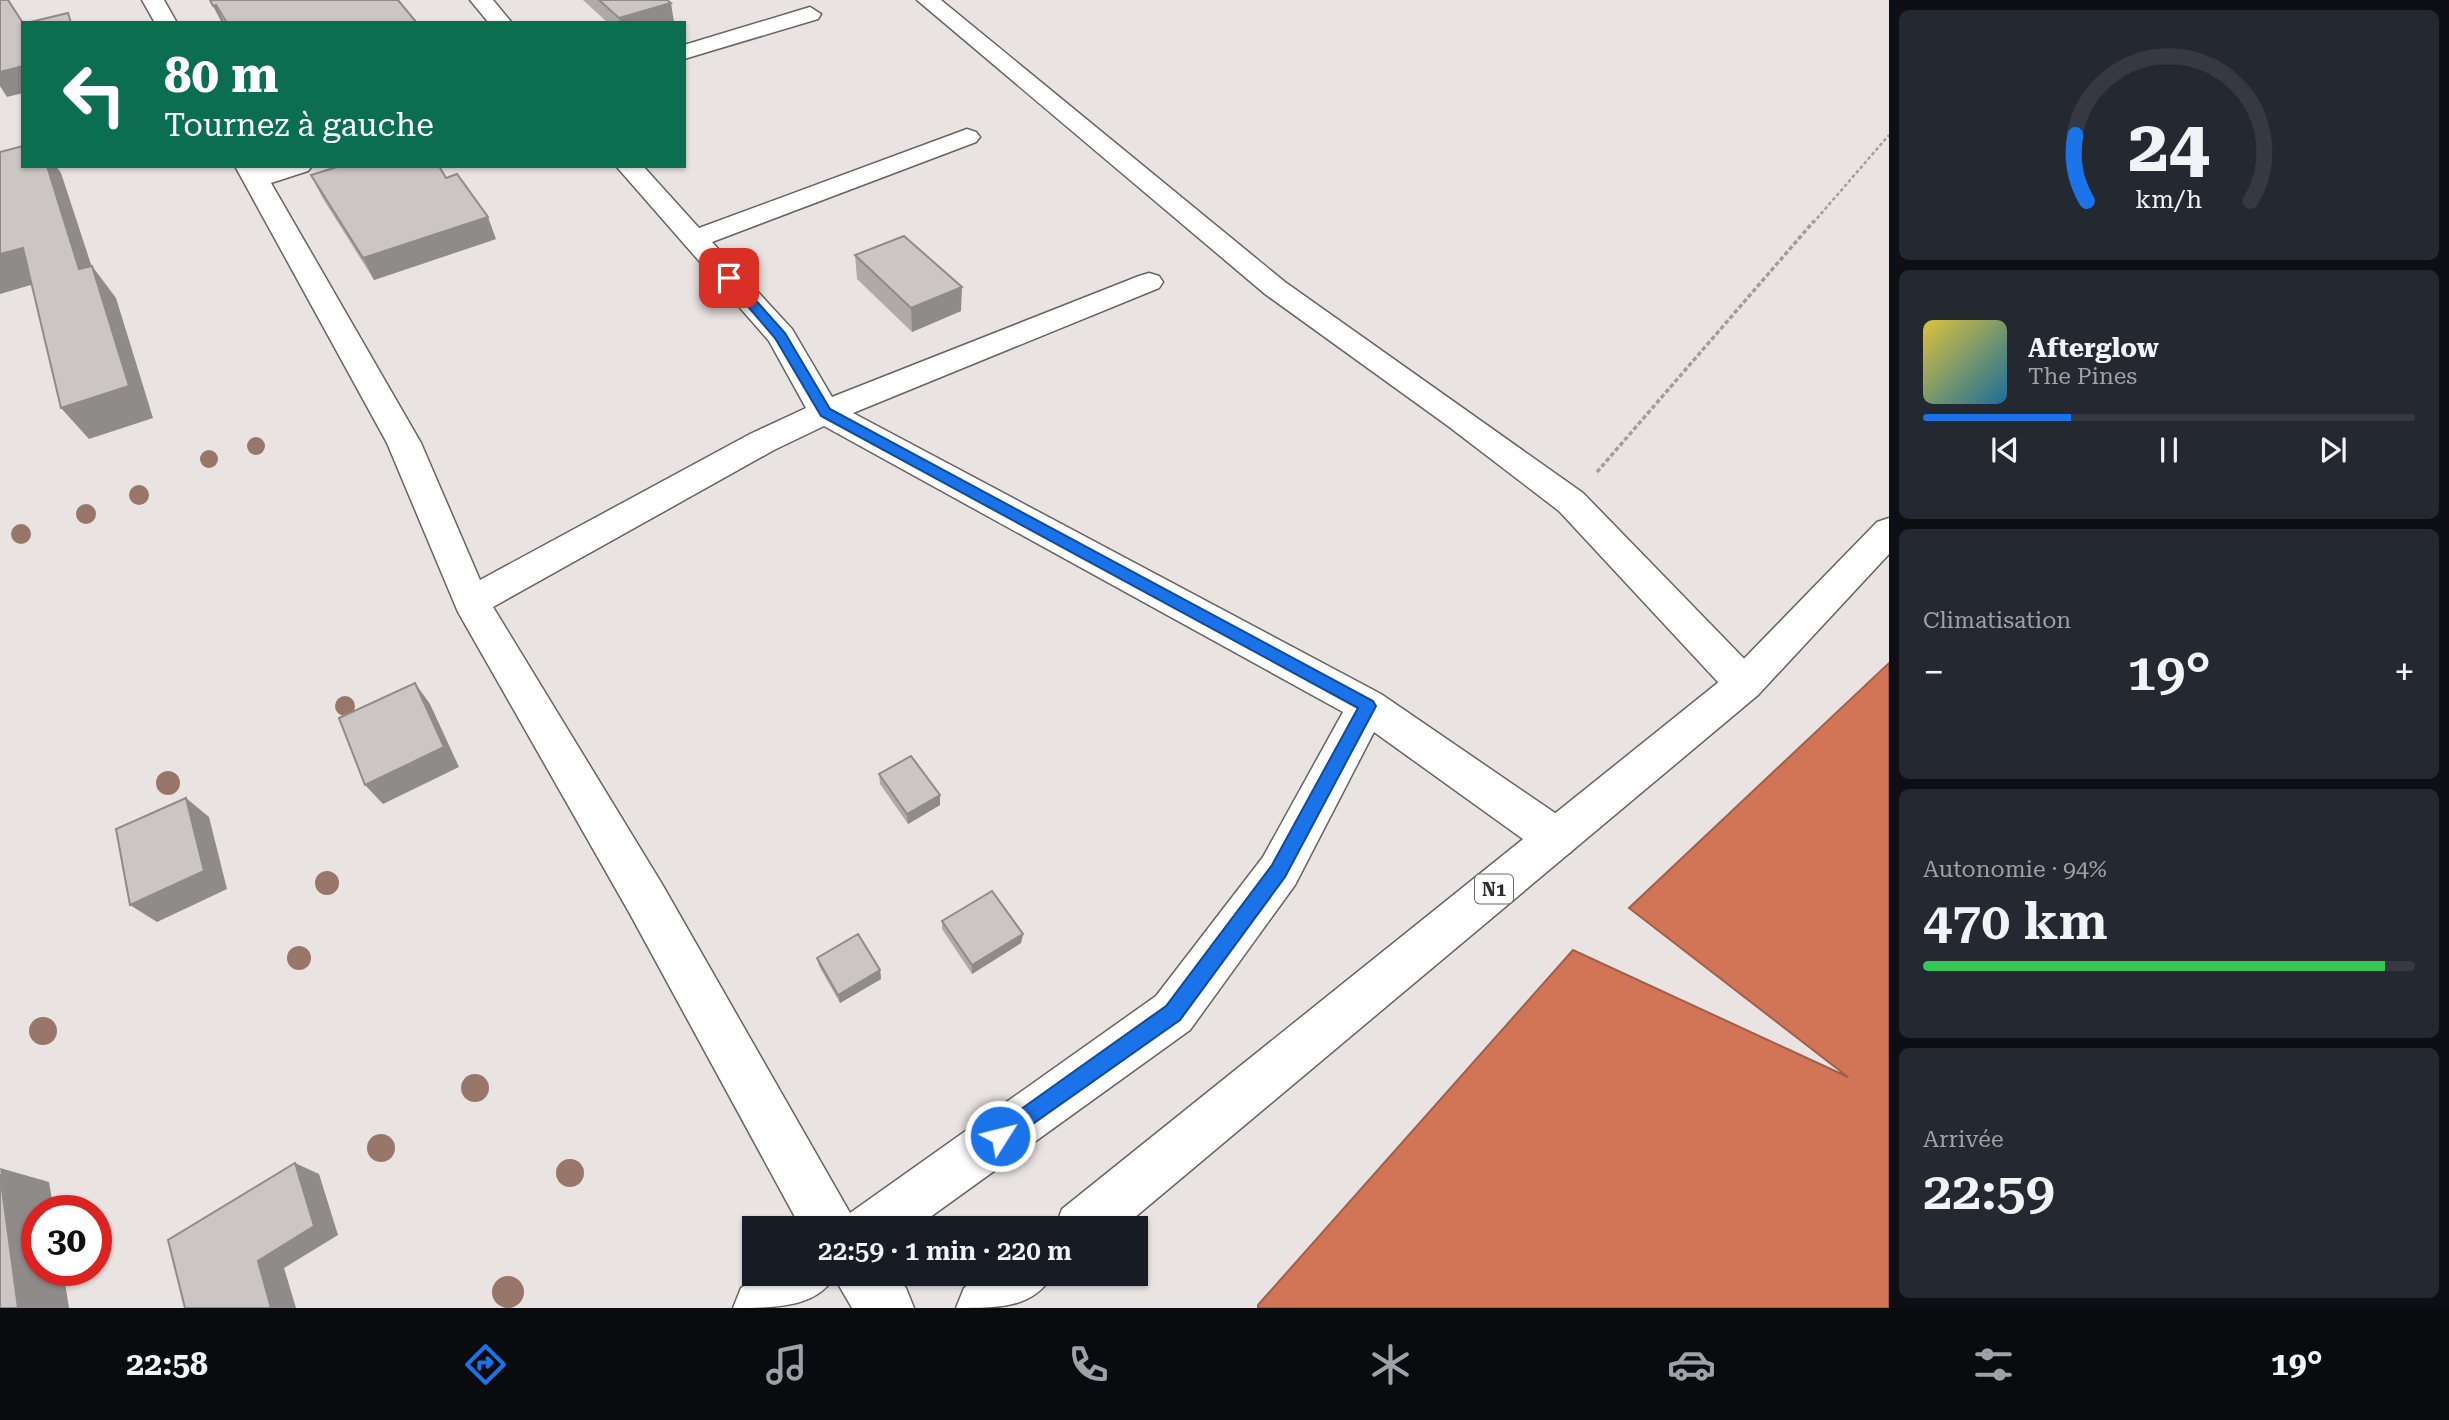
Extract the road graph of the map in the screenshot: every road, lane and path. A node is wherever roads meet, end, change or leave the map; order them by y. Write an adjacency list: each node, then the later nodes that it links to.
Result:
1 (153, 0): 5 (main road)
2 (481, 0): 6 (main road)
3 (928, 0): 16 (main road)
4 (810, 13): 7 (main road)
5 (165, 21)
6 (500, 21)
7 (686, 51)
8 (1889, 135): 16 (path)
9 (967, 137): 13 (main road)
10 (285, 168): 12 (main road)
11 (631, 168): 13 (main road)
12 (251, 173): 18 (main road)
13 (694, 239): 15 (main road)
14 (1149, 282): 15 (main road)
15 (825, 412): 18 (main road); 20 (main road)
16 (1571, 502): 19 (main road)
17 (1889, 531): 19 (main road, N1)
18 (471, 602): 22 (main road)
19 (1744, 684): 21 (main road, N1)
20 (1367, 706): 21 (main road); 23 (main road)
21 (1556, 838): 24 (main road, N1)
22 (823, 1216)
23 (888, 1216)
24 (1096, 1216)
25 (791, 1286): 28 (main road)
26 (869, 1286): 29 (main road)
27 (1011, 1286): 30 (main road)
28 (761, 1308)
29 (886, 1308)
30 (984, 1308)

